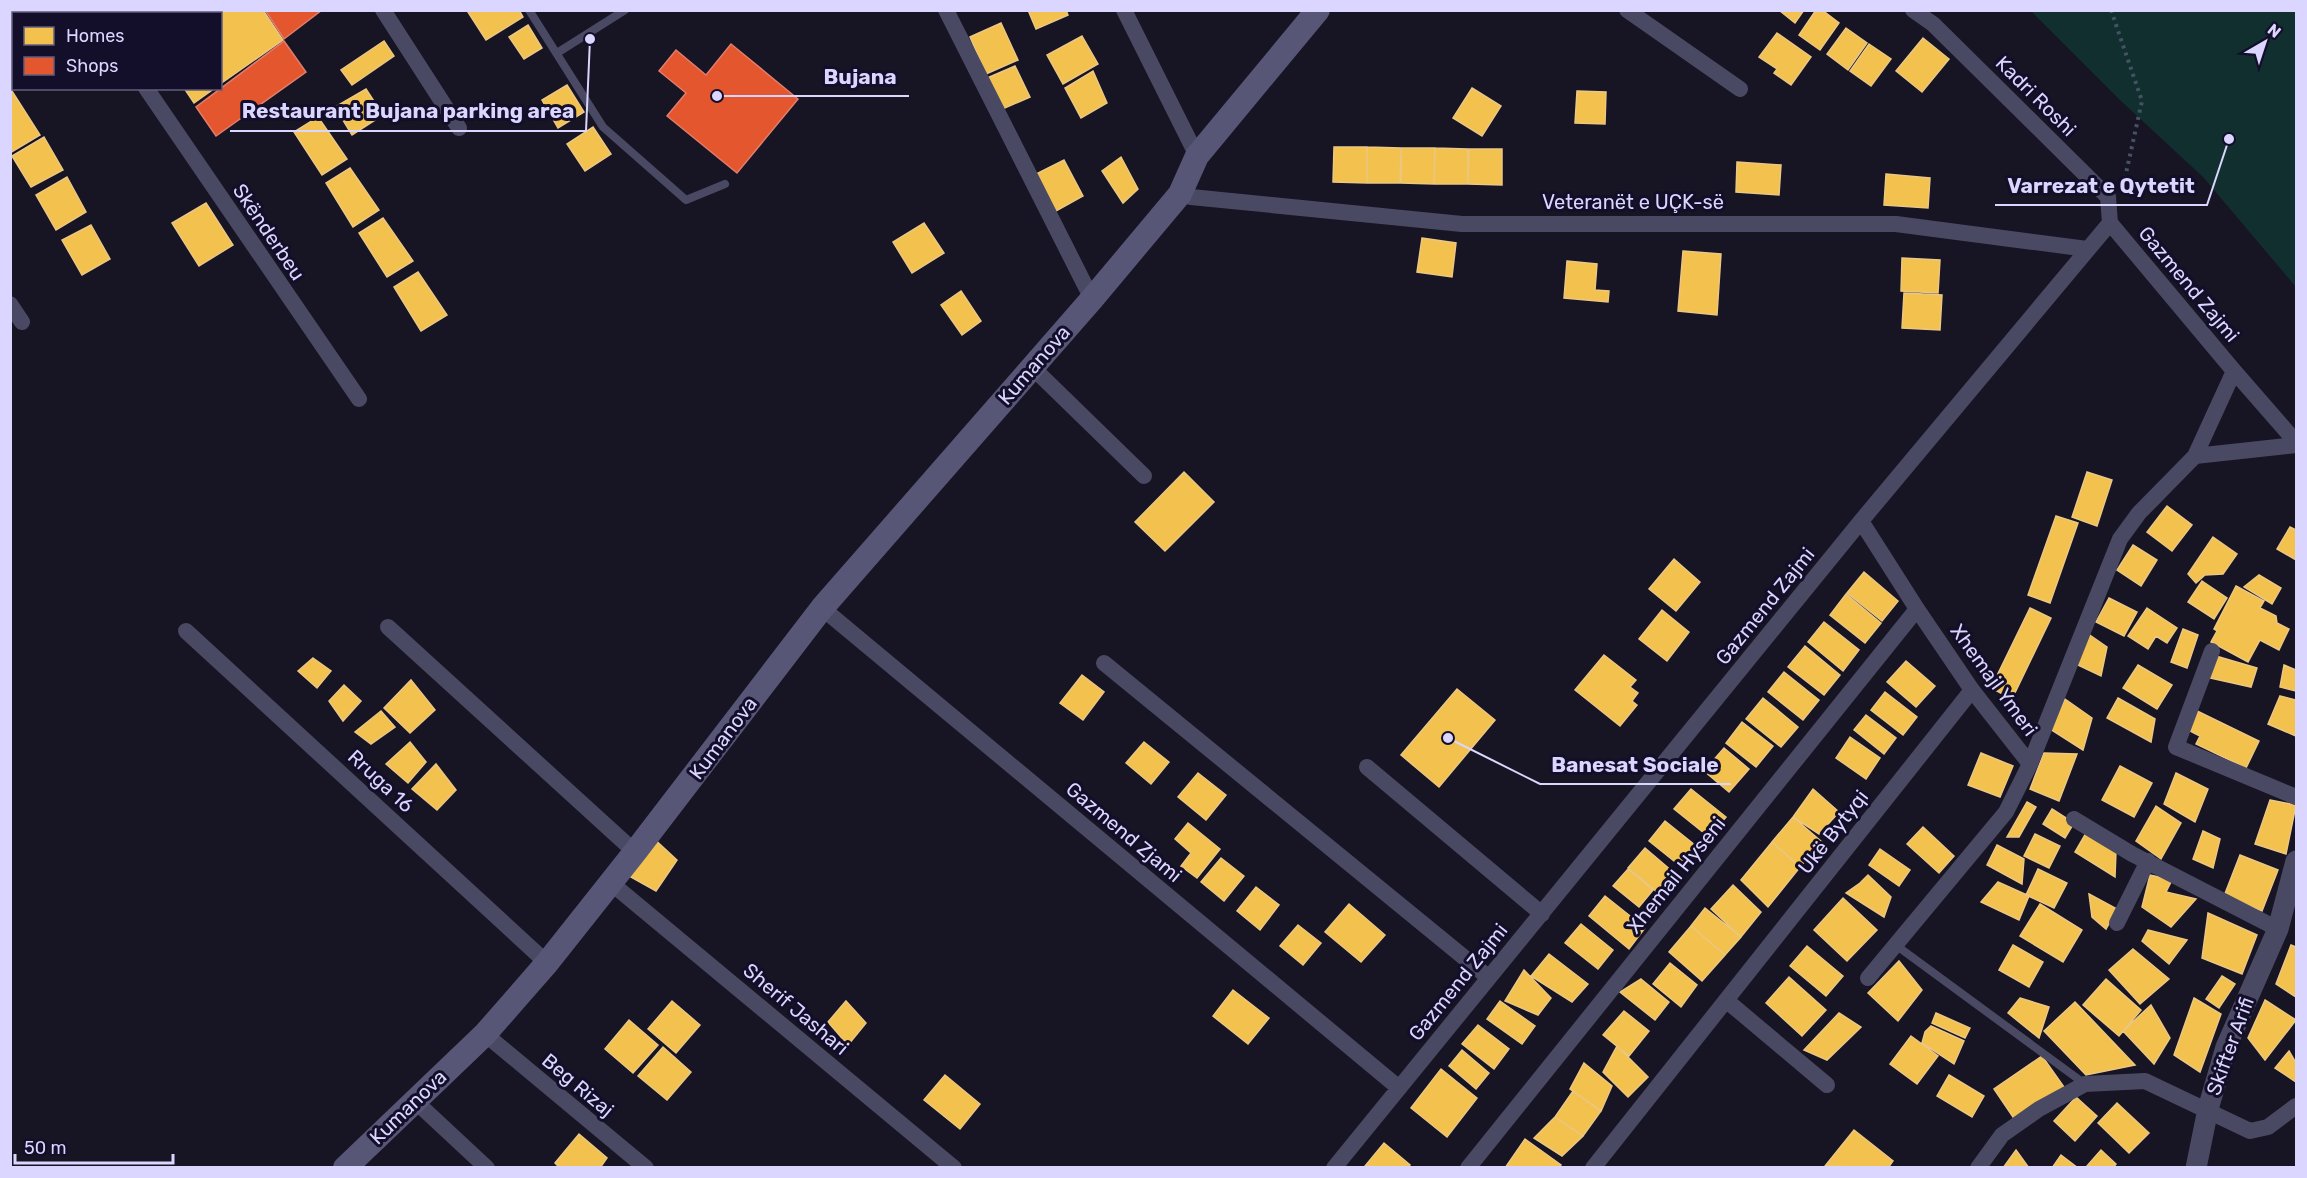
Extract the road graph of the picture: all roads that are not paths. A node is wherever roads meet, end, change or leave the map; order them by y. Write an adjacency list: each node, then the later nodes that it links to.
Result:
1 (383, 10): 12 (street)
2 (529, 10): 9 (lane)
3 (625, 10): 9 (lane)
4 (946, 10): 18 (street)
5 (1124, 10): 13 (street)
6 (1318, 10): 13 (main road, Kumanova)
7 (1627, 10): 10 (street)
8 (1913, 10): 16 (street, Kadri Roshi)
9 (557, 53): 14 (lane)
10 (1740, 89)
11 (147, 90): 23 (street, Skënderbeu)
12 (459, 128)
13 (1197, 156): 15 (main road, Kumanova)
14 (725, 184)
15 (1180, 194): 17 (street, Veteranët e UÇK-së); 18 (main road, Kumanova)
16 (2110, 223): 17 (street, Gazmend Zajmi); 22 (street, Gazmend Zajmi)
17 (2087, 249): 27 (street, Gazmend Zajmi)
18 (1092, 299): 21 (main road, Kumanova)
19 (10, 304): 20 (street)
20 (22, 322)
21 (1032, 367): 26 (street); 28 (main road, Kumanova)
22 (2234, 371): 24 (street, Gazmend Zajmi); 25 (street, Gazmend Zajmi)
23 (358, 399)
24 (2296, 444): 25 (street, Gazmend Zajmi)
25 (2195, 456): 35 (street, Gazmend Zajmi)
26 (1144, 476)
27 (1861, 521): 29 (street, Xhemajl Ymeri); 43 (street, Gazmend Zajmi)
28 (822, 608): 39 (main road, Kumanova); 54 (street, Gazmend Zjami)
29 (1917, 609): 34 (street, Xhemajl Ymeri); 63 (street, Xhemail Hyseni)
30 (388, 627): 39 (street)
31 (186, 631): 47 (street, Rruga 16)
32 (2212, 651): 37 (street)
33 (1104, 663): 48 (street)
34 (1972, 690): 35 (street, Xhemajl Ymeri); 50 (street, Ukë Bytyqi)
35 (2030, 764): 46 (street, Xhemajl Ymeri)
36 (1367, 767): 43 (street)
37 (2296, 796)
38 (2074, 819): 40 (street)
39 (635, 852): 42 (main road, Kumanova)
40 (2148, 861): 44 (street); 45 (street)
41 (2296, 861): 45 (street, Skifter Arifi)
42 (611, 883): 47 (main road, Kumanova); 61 (street, Sherif Jashari)
43 (1542, 914): 48 (street, Gazmend Zajmi)
44 (2117, 922)
45 (2278, 929): 57 (street, Skifter Arifi)
46 (1897, 946): 49 (street, Xhemajl Ymeri); 52 (lane)
47 (547, 963): 51 (main road, Kumanova)
48 (1488, 977): 54 (street, Gazmend Zajmi)
49 (1868, 978)
50 (1727, 1001): 53 (street); 64 (street, Ukë Bytyqi)
51 (485, 1034): 55 (main road, Kumanova); 60 (street, Beg Rizaj)
52 (2085, 1084): 57 (street); 65 (street)
53 (1827, 1085)
54 (1399, 1088): 62 (street, Gazmend Zajmi)
55 (414, 1100): 58 (main road, Kumanova); 59 (street)
56 (2296, 1106): 57 (street)
57 (2208, 1109): 66 (street, Skifter Arifi)
58 (348, 1166)
59 (488, 1167)
60 (646, 1167)
61 (954, 1167)
62 (1334, 1167)
63 (1468, 1167)
64 (1593, 1167)
65 (1978, 1167)
66 (2196, 1167)

